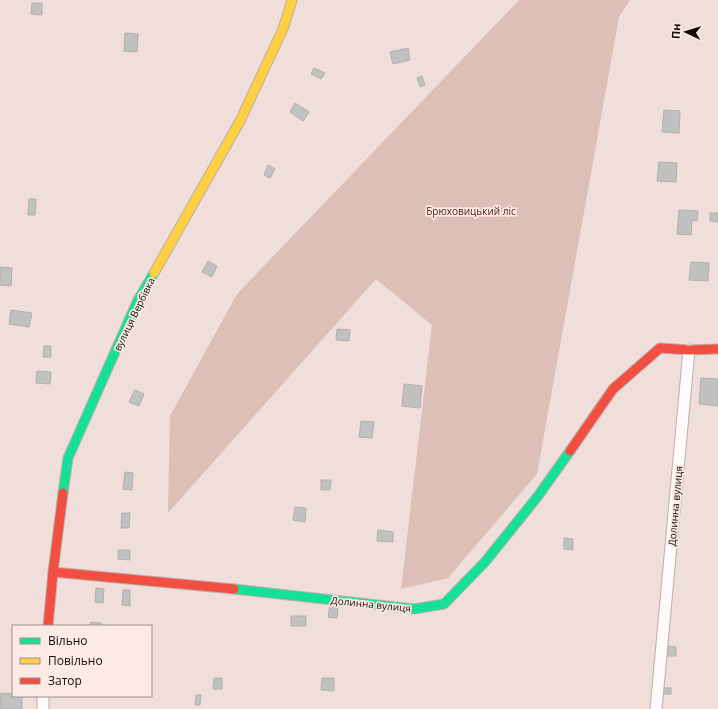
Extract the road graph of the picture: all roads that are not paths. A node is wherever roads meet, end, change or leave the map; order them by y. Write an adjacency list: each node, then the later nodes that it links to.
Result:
1 (292, 0): 4 (street, вулиця Вербівка)
2 (718, 349): 3 (street, Долинна вулиця)
3 (689, 350): 4 (street, Долинна вулиця); 8 (street, Долинна вулиця)
4 (53, 572): 5 (street, вулиця Вербівка)
5 (48, 625)
6 (43, 697): 7 (street)
7 (43, 709)
8 (656, 709)

